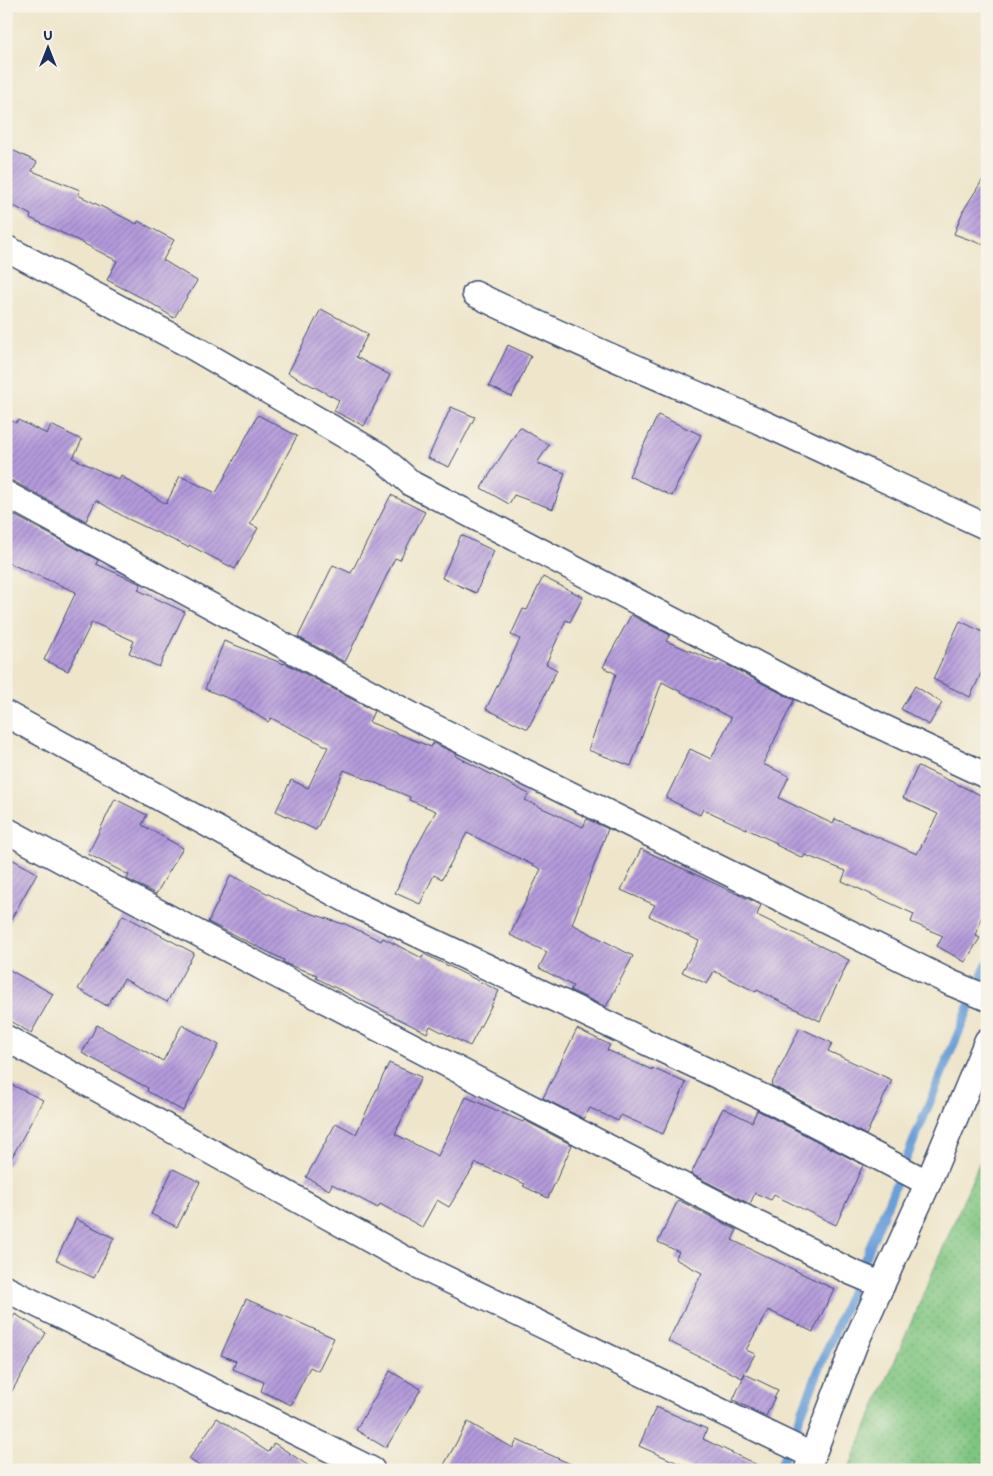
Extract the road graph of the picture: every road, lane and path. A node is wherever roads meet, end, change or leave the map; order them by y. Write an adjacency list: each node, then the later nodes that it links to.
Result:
1 (6, 248): 6 (street)
2 (475, 294): 4 (street)
3 (6, 494): 8 (street)
4 (987, 527)
5 (6, 714): 11 (street)
6 (987, 776)
7 (6, 830): 12 (street)
8 (987, 998)
9 (6, 1038): 14 (street)
10 (987, 1041): 11 (street)
11 (922, 1180): 12 (street)
12 (878, 1284): 14 (street)
13 (6, 1289): 15 (street)
14 (808, 1459)
15 (372, 1470)

